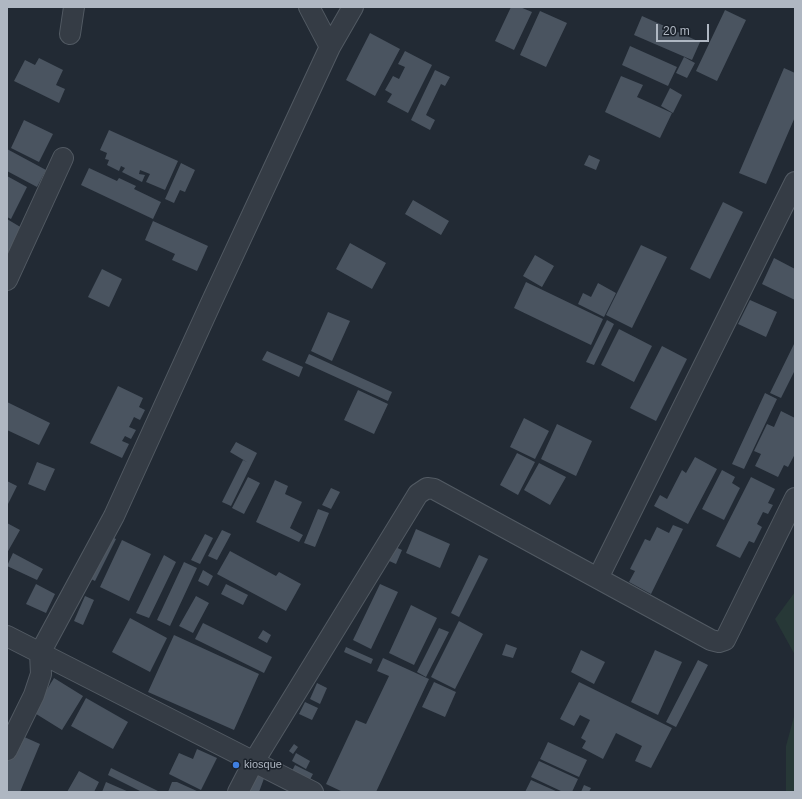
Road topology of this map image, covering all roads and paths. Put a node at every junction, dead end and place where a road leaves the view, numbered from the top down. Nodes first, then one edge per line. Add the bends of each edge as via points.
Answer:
1 (74, 7) edge
2 (309, 7) edge
3 (353, 7) edge
4 (70, 34) dead end
5 (330, 47) junction
6 (63, 158) dead end
7 (794, 188) edge
8 (7, 280) edge
9 (795, 498) edge
10 (598, 578) junction
11 (7, 636) edge
12 (40, 653) junction
13 (7, 750) edge
14 (253, 763) junction
15 (238, 792) edge
16 (312, 792) edge

1 - 4 street
2 - 5 street
3 - 5 street
5 - 12 street via 114,516
6 - 8 street
7 - 10 street
9 - 10 street via 725,640 711,640
10 - 14 street via 434,489 426,488 418,494
11 - 12 street
12 - 13 street via 41,674 34,695
12 - 14 street
14 - 15 street
14 - 16 street

